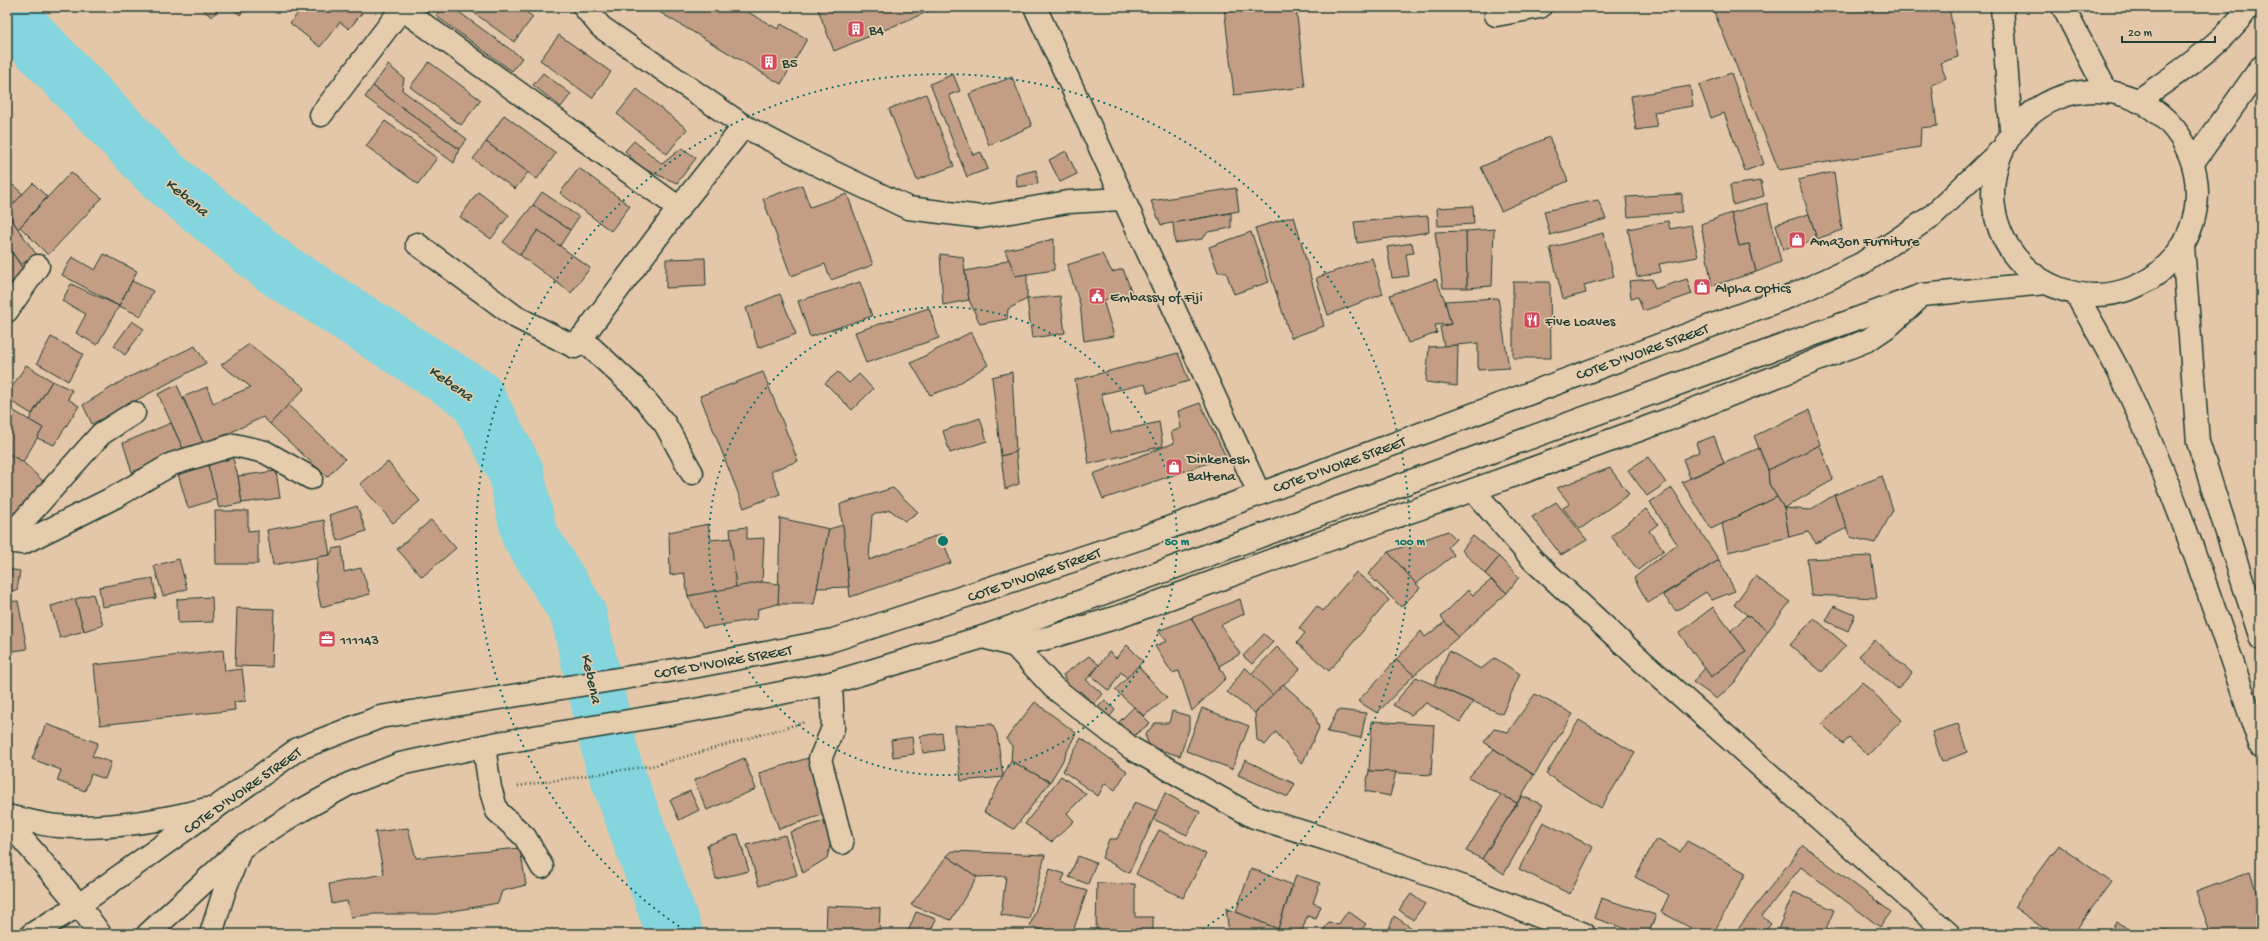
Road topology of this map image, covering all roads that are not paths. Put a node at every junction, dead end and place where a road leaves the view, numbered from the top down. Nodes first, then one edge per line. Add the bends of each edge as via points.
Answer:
1 (584, 7) edge
2 (1035, 7) edge
3 (1540, 7) edge
4 (2002, 7) edge
5 (2063, 7) edge
6 (2249, 7) edge
7 (402, 8) edge
8 (1496, 15) dead end
9 (2261, 67) edge
10 (2107, 92) junction
11 (2138, 101) junction
12 (321, 116) dead end
13 (744, 126) junction
14 (2011, 129) junction
15 (2000, 151) junction
16 (2194, 161) junction
17 (1122, 199) junction
18 (678, 208) junction
19 (417, 244) dead end
20 (2182, 246) junction
21 (38, 266) dead end
22 (2047, 283) junction
23 (2076, 294) junction
24 (1922, 295) junction
25 (7, 310) edge
26 (581, 338) junction
27 (134, 413) dead end
28 (692, 473) dead end
29 (311, 478) dead end
30 (1473, 490) junction
31 (1259, 493) junction
32 (7, 540) edge
33 (983, 637) junction
34 (2261, 639) edge
35 (1015, 646) junction
36 (831, 683) junction
37 (491, 744) junction
38 (2261, 748) edge
39 (218, 806) junction
40 (7, 816) edge
41 (7, 821) edge
42 (842, 843) dead end
43 (241, 848) junction
44 (542, 867) dead end
45 (79, 905) junction
46 (32, 934) edge
47 (100, 934) edge
48 (148, 934) edge
49 (211, 934) edge
50 (1584, 934) edge
51 (1949, 934) edge

1 - 13 main road via 601,27
2 - 17 main road
3 - 8 main road
4 - 14 main road
5 - 10 main road
6 - 11 main road via 2234,28 2206,53
7 - 12 main road
7 - 18 main road
9 - 16 main road
10 - 11 main road
10 - 14 main road via 2076,93 2046,104
11 - 16 main road via 2160,114 2178,132
13 - 17 main road via 908,208 981,217 1068,202
13 - 18 main road
14 - 15 main road
15 - 22 main road via 1995,176 1994,208 2003,238 2022,264
15 - 31 main road, COTE D'IVOIRE STREET via 1932,216 1854,268 1776,302
16 - 20 main road via 2197,200 2193,224
17 - 31 main road
18 - 26 main road
19 - 26 main road via 516,317 575,348
20 - 23 main road via 2162,269 2137,286 2107,294
20 - 34 main road via 2198,442
21 - 25 main road
22 - 23 main road
22 - 24 main road
23 - 38 main road via 2121,376 2159,463 2205,584
24 - 30 main road via 1890,325 1868,340 1667,420
24 - 33 main road
26 - 28 main road via 637,390 665,424
27 - 32 main road via 101,434
29 - 32 main road via 265,452 234,445 172,464 118,496 23,543
30 - 35 main road via 1302,549 1121,616 1051,638
30 - 51 main road via 1533,560 1643,662
31 - 39 main road, COTE D'IVOIRE STREET via 1144,537 833,640 693,667 380,717 298,749
33 - 35 main road
33 - 36 main road
35 - 50 main road via 1053,687 1131,748 1254,817 1467,888
36 - 37 main road via 706,708
36 - 42 main road via 833,728 820,759
37 - 43 main road via 400,764 349,784
37 - 44 main road via 490,788 497,811 525,837
39 - 40 main road via 152,821 117,825 58,826
39 - 45 main road, COTE D'IVOIRE STREET
41 - 45 main road
43 - 48 main road
43 - 49 main road
45 - 46 main road, COTE D'IVOIRE STREET
45 - 47 main road

